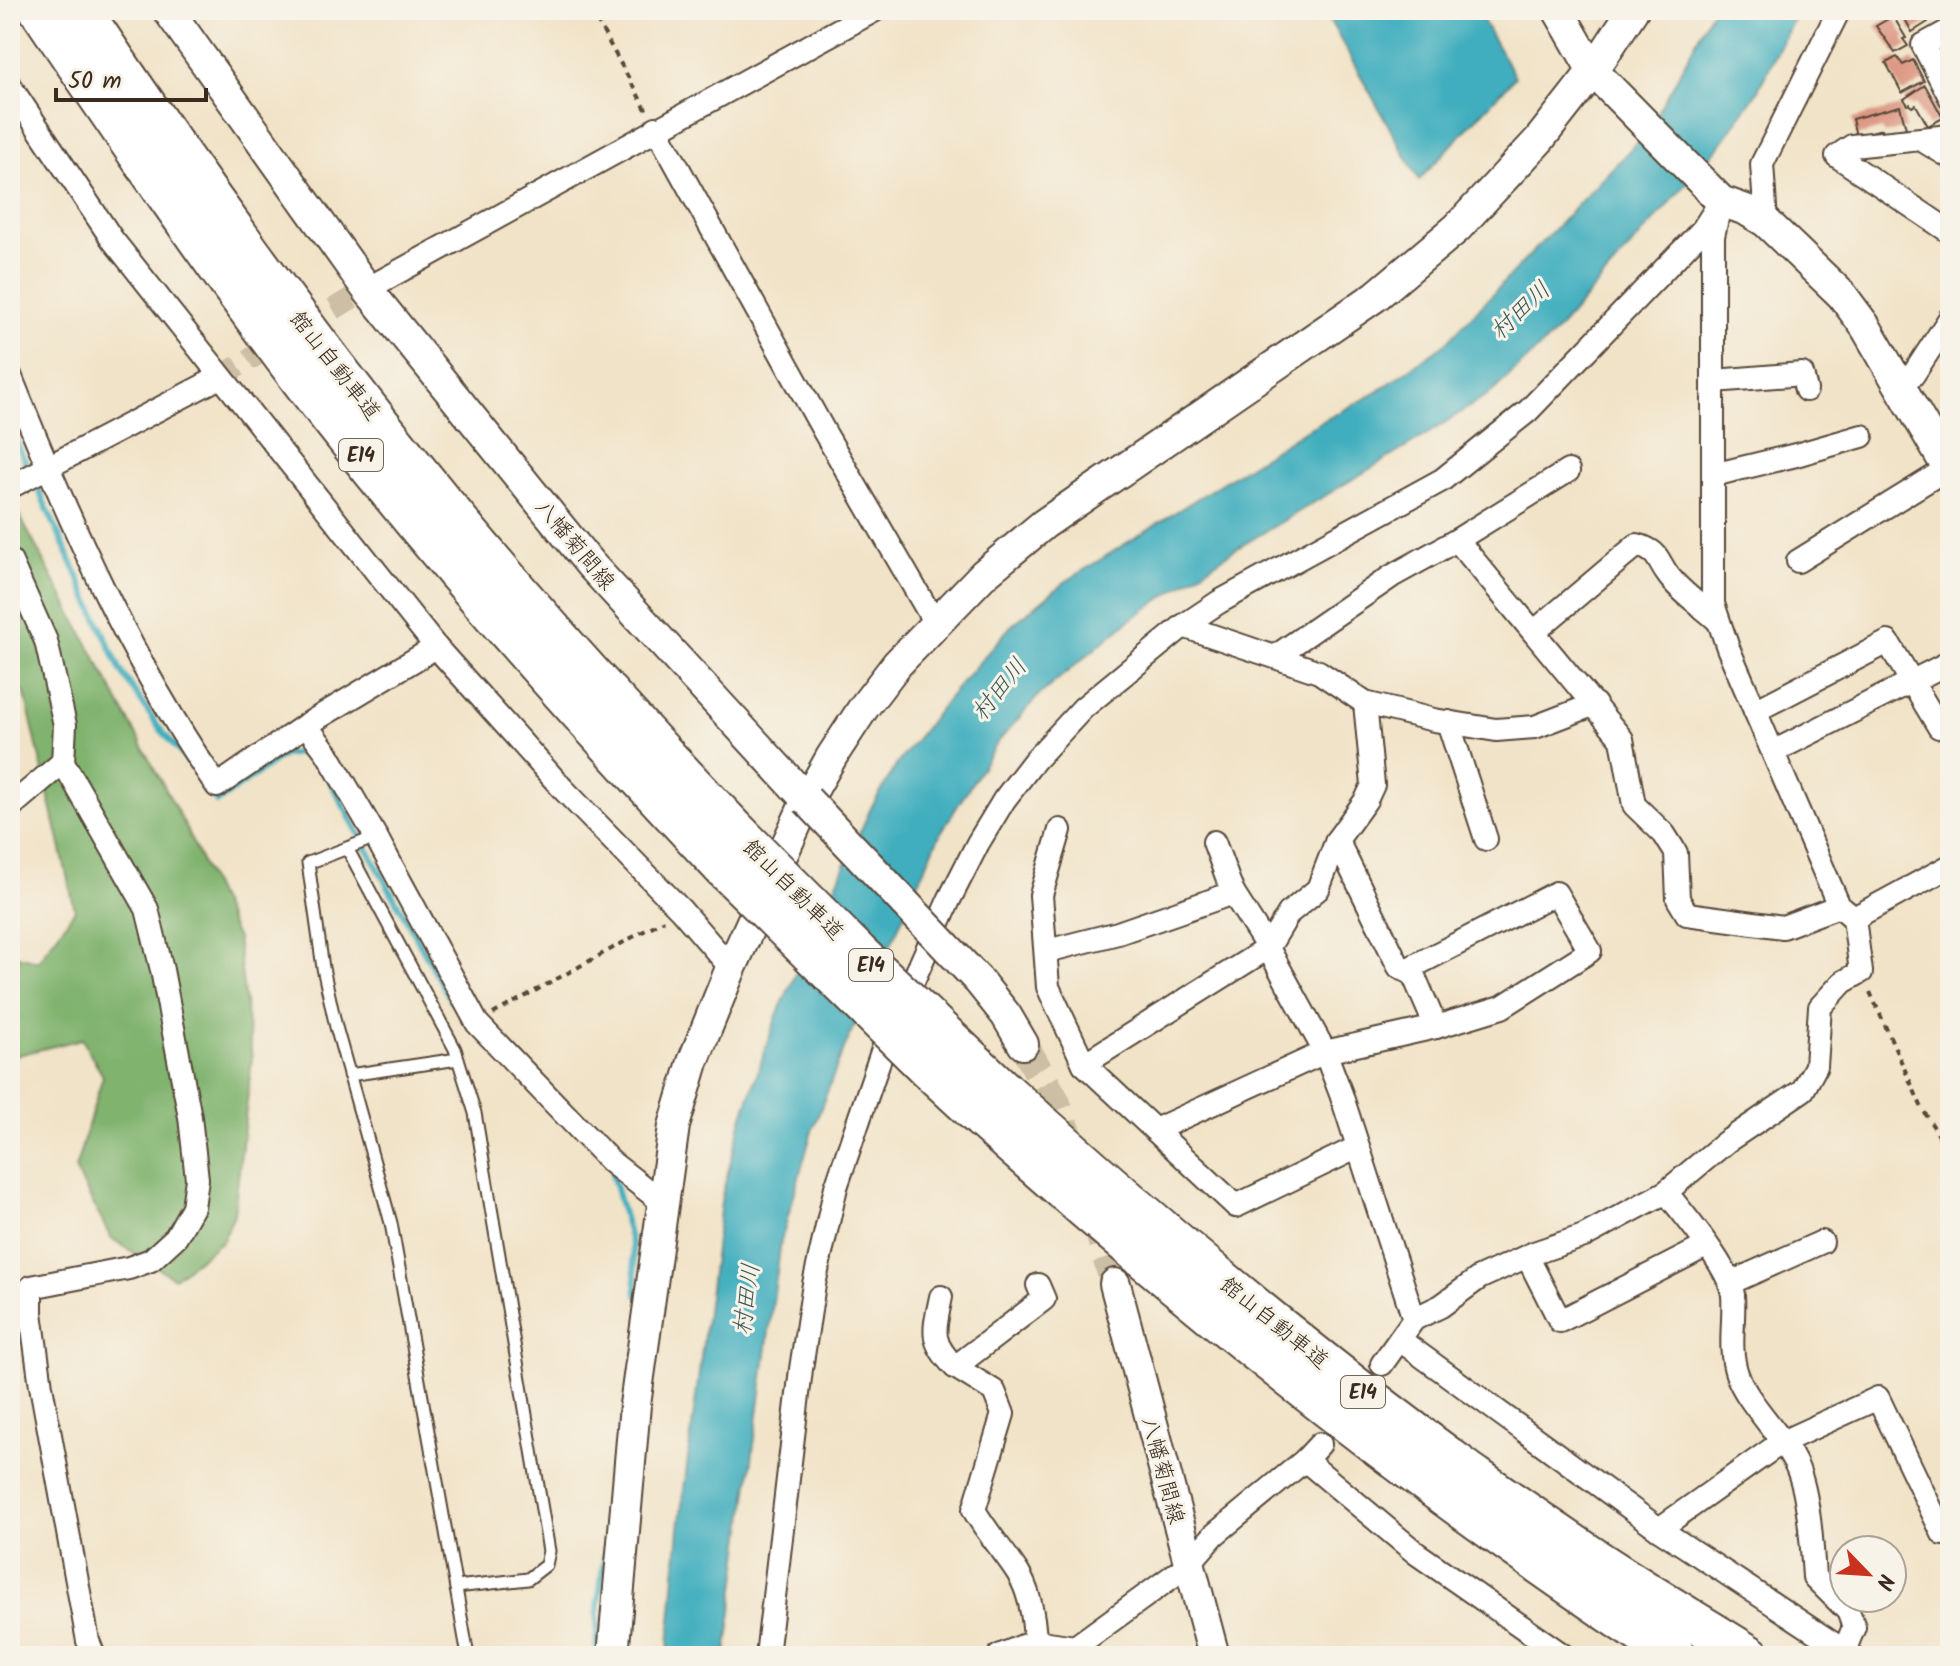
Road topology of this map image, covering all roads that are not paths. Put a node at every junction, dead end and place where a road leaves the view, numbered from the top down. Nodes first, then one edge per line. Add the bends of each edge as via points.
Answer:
1 (40, 10) edge
2 (81, 10) edge
3 (168, 10) edge
4 (875, 10) edge
5 (1558, 10) edge
6 (1633, 10) edge
7 (1839, 10) edge
8 (1950, 30) edge
9 (1593, 71) junction
10 (10, 86) edge
11 (1950, 97) edge
12 (656, 128) junction
13 (1950, 136) edge
14 (1922, 140) junction
15 (1950, 157) edge
16 (1721, 201) junction
17 (1766, 222) junction
18 (1950, 232) edge
19 (367, 289) junction
20 (1950, 318) edge
21 (10, 375) edge
22 (220, 377) junction
23 (1714, 381) junction
24 (1898, 383) junction
25 (1806, 390) dead end
26 (1862, 436) dead end
27 (46, 467) junction
28 (1949, 470) edge
29 (1568, 471) dead end
30 (1713, 475) junction
31 (10, 487) edge
32 (1457, 540) junction
33 (10, 560) edge
34 (1798, 561) dead end
35 (1717, 620) junction
36 (935, 623) junction
37 (1183, 626) junction
38 (1534, 632) junction
39 (436, 647) junction
40 (1276, 656) junction
41 (1950, 662) edge
42 (1911, 682) junction
43 (1365, 703) junction
44 (1595, 704) junction
45 (1755, 711) junction
46 (1448, 722) junction
47 (306, 725) junction
48 (1939, 727) dead end
49 (1773, 752) junction
50 (63, 762) junction
51 (807, 800) junction
52 (10, 807) edge
53 (1060, 830) dead end
54 (376, 837) junction
55 (1486, 839) dead end
56 (1337, 840) junction
57 (1214, 842) dead end
58 (347, 848) junction
59 (732, 852) junction
60 (1950, 866) edge
61 (1233, 893) junction
62 (1847, 912) junction
63 (1268, 948) junction
64 (1047, 951) junction
65 (731, 968) junction
66 (1406, 970) junction
67 (1436, 1027) junction
68 (1023, 1044) tunnel mouth
69 (1325, 1052) junction
70 (458, 1059) junction
71 (1084, 1064) junction
72 (349, 1075) junction
73 (993, 1104) junction
74 (1155, 1130) junction
75 (1358, 1147) junction
76 (1666, 1192) junction
77 (662, 1202) junction
78 (1822, 1242) dead end
79 (1706, 1246) junction
80 (1527, 1256) junction
81 (1730, 1283) junction
82 (1115, 1284) tunnel mouth
83 (1038, 1285) dead end
84 (941, 1297) dead end
85 (1414, 1319) junction
86 (1400, 1340) junction
87 (1382, 1364) dead end
88 (955, 1367) junction
89 (1782, 1442) junction
90 (1659, 1529) junction
91 (1943, 1534) dead end
92 (1188, 1565) junction
93 (456, 1587) junction
94 (1035, 1641) junction
95 (1074, 1651) edge
96 (1848, 1653) edge
97 (94, 1656) edge
98 (468, 1656) edge
99 (613, 1656) edge
100 (767, 1656) edge
101 (999, 1656) edge
102 (1214, 1656) edge
103 (1564, 1656) edge
104 (1676, 1656) edge
105 (1750, 1656) edge

1 - 59 highway, 館山自動車道 / E14 via 185,222 437,549 507,631
2 - 59 highway, 館山自動車道 / E14 via 342,376
3 - 19 street, 八幡菊間線
4 - 12 street
5 - 9 street
6 - 9 street
7 - 17 street via 1762,164
8 - 11 street via 1923,45
9 - 16 street
9 - 36 street via 1491,193 1416,264 1044,524
10 - 22 street via 112,239
12 - 19 street
12 - 36 street
13 - 14 street
14 - 15 street
14 - 18 street via 1852,146 1837,156
16 - 17 street
16 - 23 street via 1713,236
16 - 37 street via 1703,229 1528,411 1442,480
17 - 24 street via 1842,295
19 - 51 street, 八幡菊間線 via 590,564
20 - 24 street via 1913,375
21 - 27 street
22 - 27 street
22 - 39 street
23 - 25 street via 1802,374
23 - 30 street
24 - 28 street
26 - 30 street
27 - 31 street
27 - 47 street via 139,659 217,786
28 - 34 street
29 - 32 street
30 - 35 street
32 - 38 street
32 - 40 street via 1392,576
33 - 50 street via 46,641 65,725
35 - 38 street via 1668,576 1661,559 1637,545
35 - 45 street
36 - 51 street via 864,707
37 - 40 street
37 - 100 street via 1083,708 1004,800 949,900 884,1046 836,1187 814,1284
38 - 44 street
39 - 47 street
39 - 65 street
40 - 43 street via 1319,672
41 - 42 street
42 - 45 street via 1888,642
42 - 48 street
42 - 49 street
43 - 46 street
43 - 56 street via 1373,785
44 - 46 street via 1535,727 1496,730
44 - 62 street via 1622,739 1634,805 1676,853 1678,899 1687,914 1783,927
45 - 49 street
46 - 55 street
47 - 54 street
49 - 62 street
50 - 52 street
50 - 97 street via 147,909 190,1117 197,1179 193,1207 176,1237 151,1260 31,1287 41,1386
51 - 65 street
51 - 68 street, 八幡菊間線, bridge via 978,980
53 - 64 street via 1041,895
54 - 58 lane
54 - 77 street via 477,1023 611,1162
56 - 63 street via 1318,889 1289,913
56 - 66 street via 1399,967
57 - 61 street
58 - 70 lane
58 - 72 lane via 308,863 323,968
59 - 73 highway, 館山自動車道 / E14, bridge via 858,953
60 - 62 street
61 - 63 street
61 - 64 street
62 - 76 street via 1861,972 1843,982 1820,1007 1816,1066 1803,1090 1726,1142
63 - 69 street
63 - 71 street
64 - 71 street via 1048,987
65 - 77 street via 689,1075 674,1126
66 - 67 street via 1413,974
66 - 67 street via 1556,893 1590,951 1502,1007
67 - 69 street
69 - 74 street
69 - 75 street
70 - 72 lane
70 - 93 lane via 475,1113 549,1551 546,1565 528,1579
71 - 74 street
72 - 93 lane via 391,1223
73 - 104 highway, 館山自動車道 / E14 via 1146,1262 1327,1409 1524,1555
73 - 105 highway, 館山自動車道 / E14 via 1467,1471
74 - 75 street via 1236,1206
75 - 85 street
76 - 79 street
76 - 80 street via 1584,1236
77 - 99 street via 635,1405
78 - 81 street
79 - 80 street via 1560,1321
79 - 81 street
80 - 85 street via 1479,1278
81 - 89 street via 1731,1349 1738,1377
82 - 92 street, 八幡菊間線
83 - 88 street via 1044,1299
84 - 88 street via 933,1336
85 - 86 street
86 - 87 street
86 - 90 street
88 - 94 street via 994,1391 1003,1414 974,1510 1020,1576 1034,1618
89 - 90 street
89 - 91 street via 1878,1398
89 - 96 street via 1797,1468 1814,1577 1848,1611 1854,1627
90 - 96 street
92 - 95 street
92 - 102 street, 八幡菊間線
92 - 103 street via 1214,1535 1312,1452 1416,1553
93 - 98 lane
94 - 95 street
94 - 101 street

